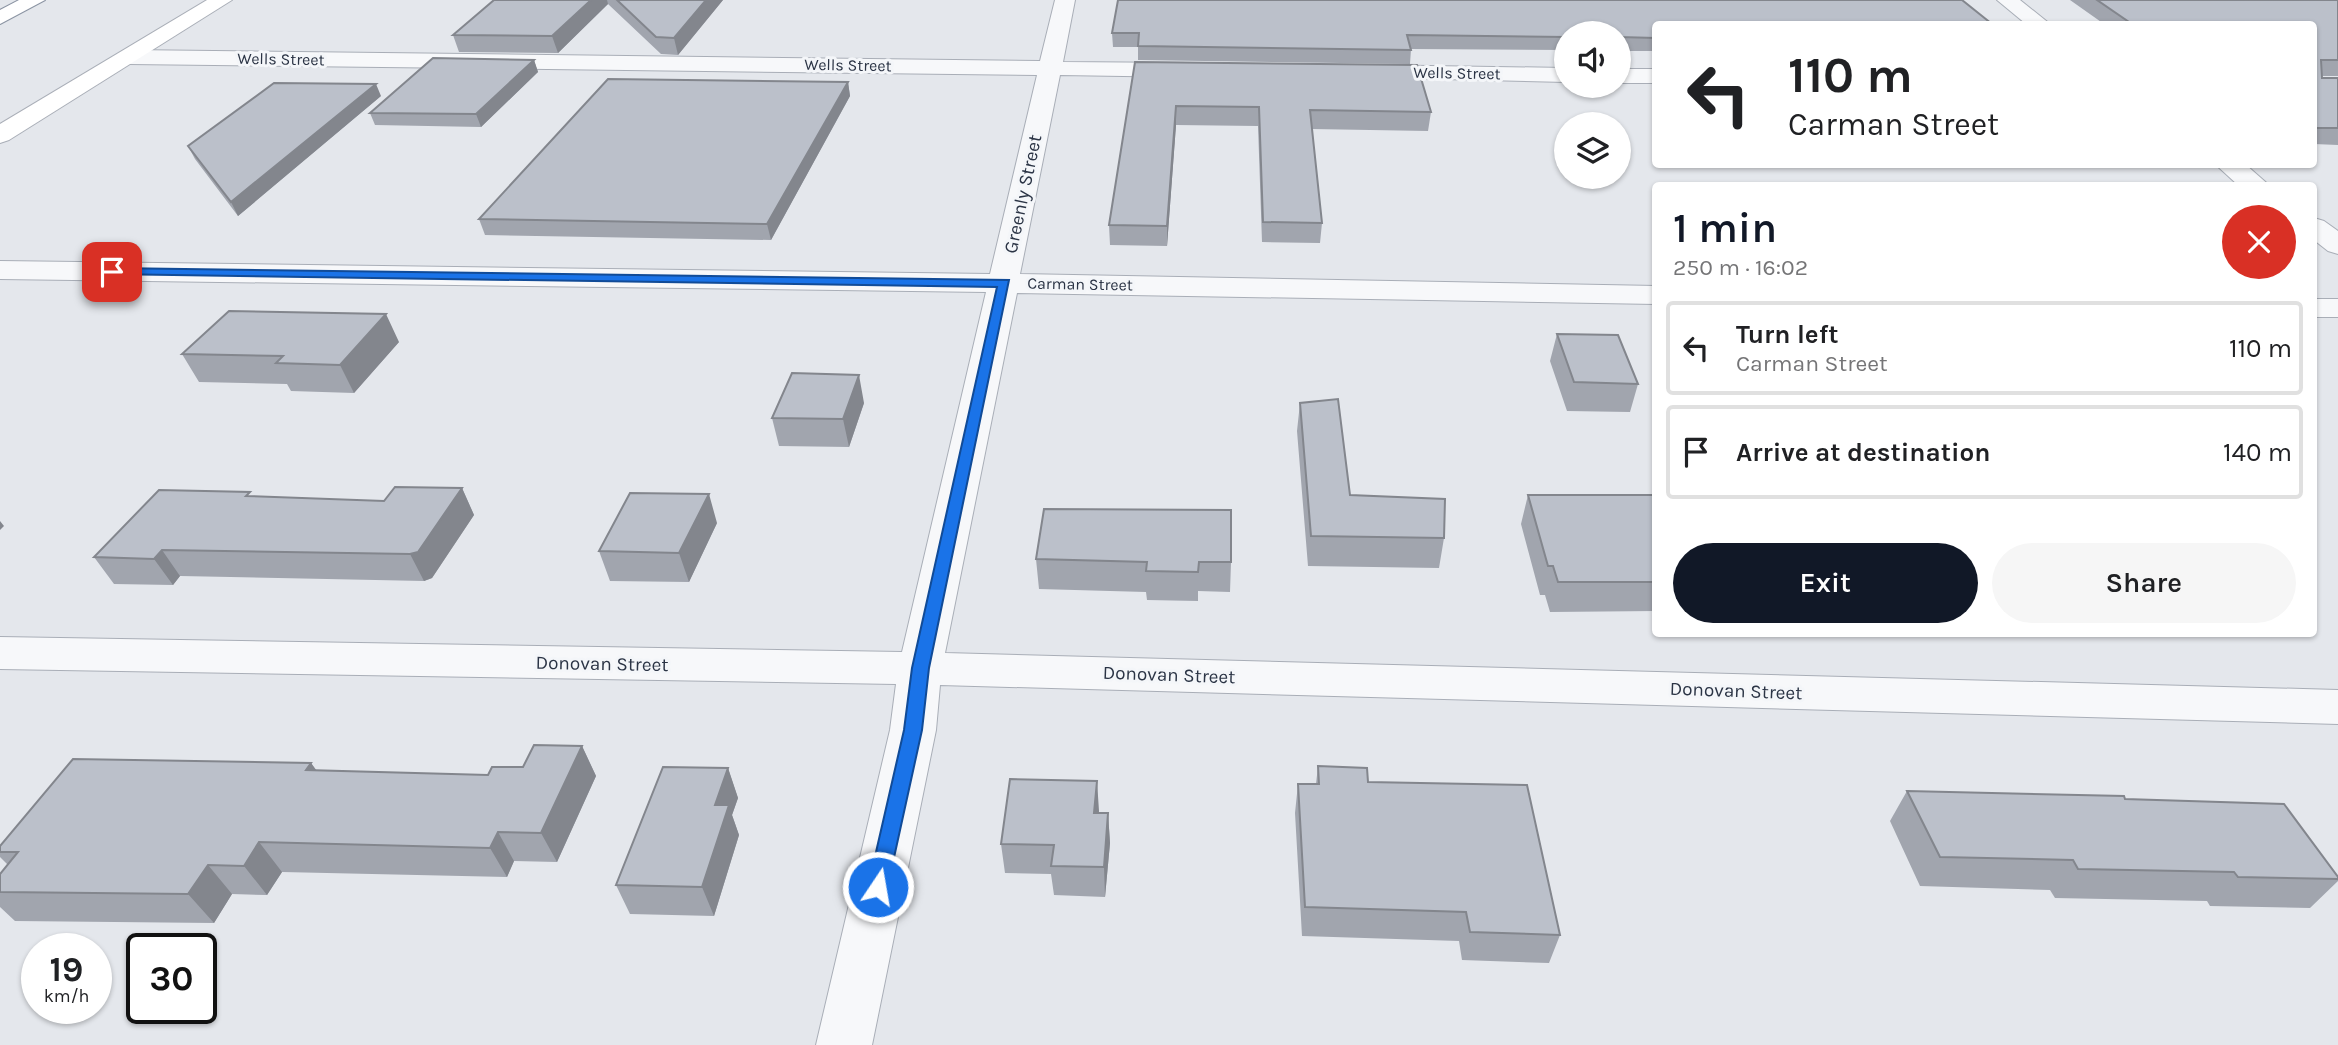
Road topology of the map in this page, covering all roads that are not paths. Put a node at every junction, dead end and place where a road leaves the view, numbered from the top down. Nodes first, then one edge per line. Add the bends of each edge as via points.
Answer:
1 (35, 0) edge
2 (222, 0) edge
3 (1065, 0) edge
4 (2007, 0) edge
5 (0, 18) edge
6 (2035, 21) edge
7 (129, 57) junction
8 (1051, 68) junction
9 (1203, 70) edge
10 (1343, 72) edge
11 (1554, 75) edge
12 (1631, 76) edge
13 (1652, 76) edge
14 (0, 135) edge
15 (2233, 168) edge
16 (2252, 182) edge
17 (2317, 229) edge
18 (2338, 245) edge
19 (0, 270) edge
20 (1004, 283) junction
21 (1652, 295) edge
22 (2317, 308) edge
23 (2338, 308) edge
24 (0, 653) edge
25 (920, 668) junction
26 (2338, 707) edge
27 (844, 1045) edge

1 - 5 main road
2 - 7 main road
3 - 8 street, Greenly Street
4 - 6 street
7 - 8 street, Wells Street
7 - 14 main road
8 - 9 street, Wells Street
8 - 20 street, Greenly Street
10 - 11 street, Wells Street
12 - 13 street
15 - 16 street
17 - 18 street
19 - 20 street, Carman Street
20 - 21 street, Carman Street
20 - 25 street, Greenly Street
22 - 23 street
24 - 25 street, Donovan Street
25 - 26 street, Donovan Street
25 - 27 street, Greenly Street via 913,730

